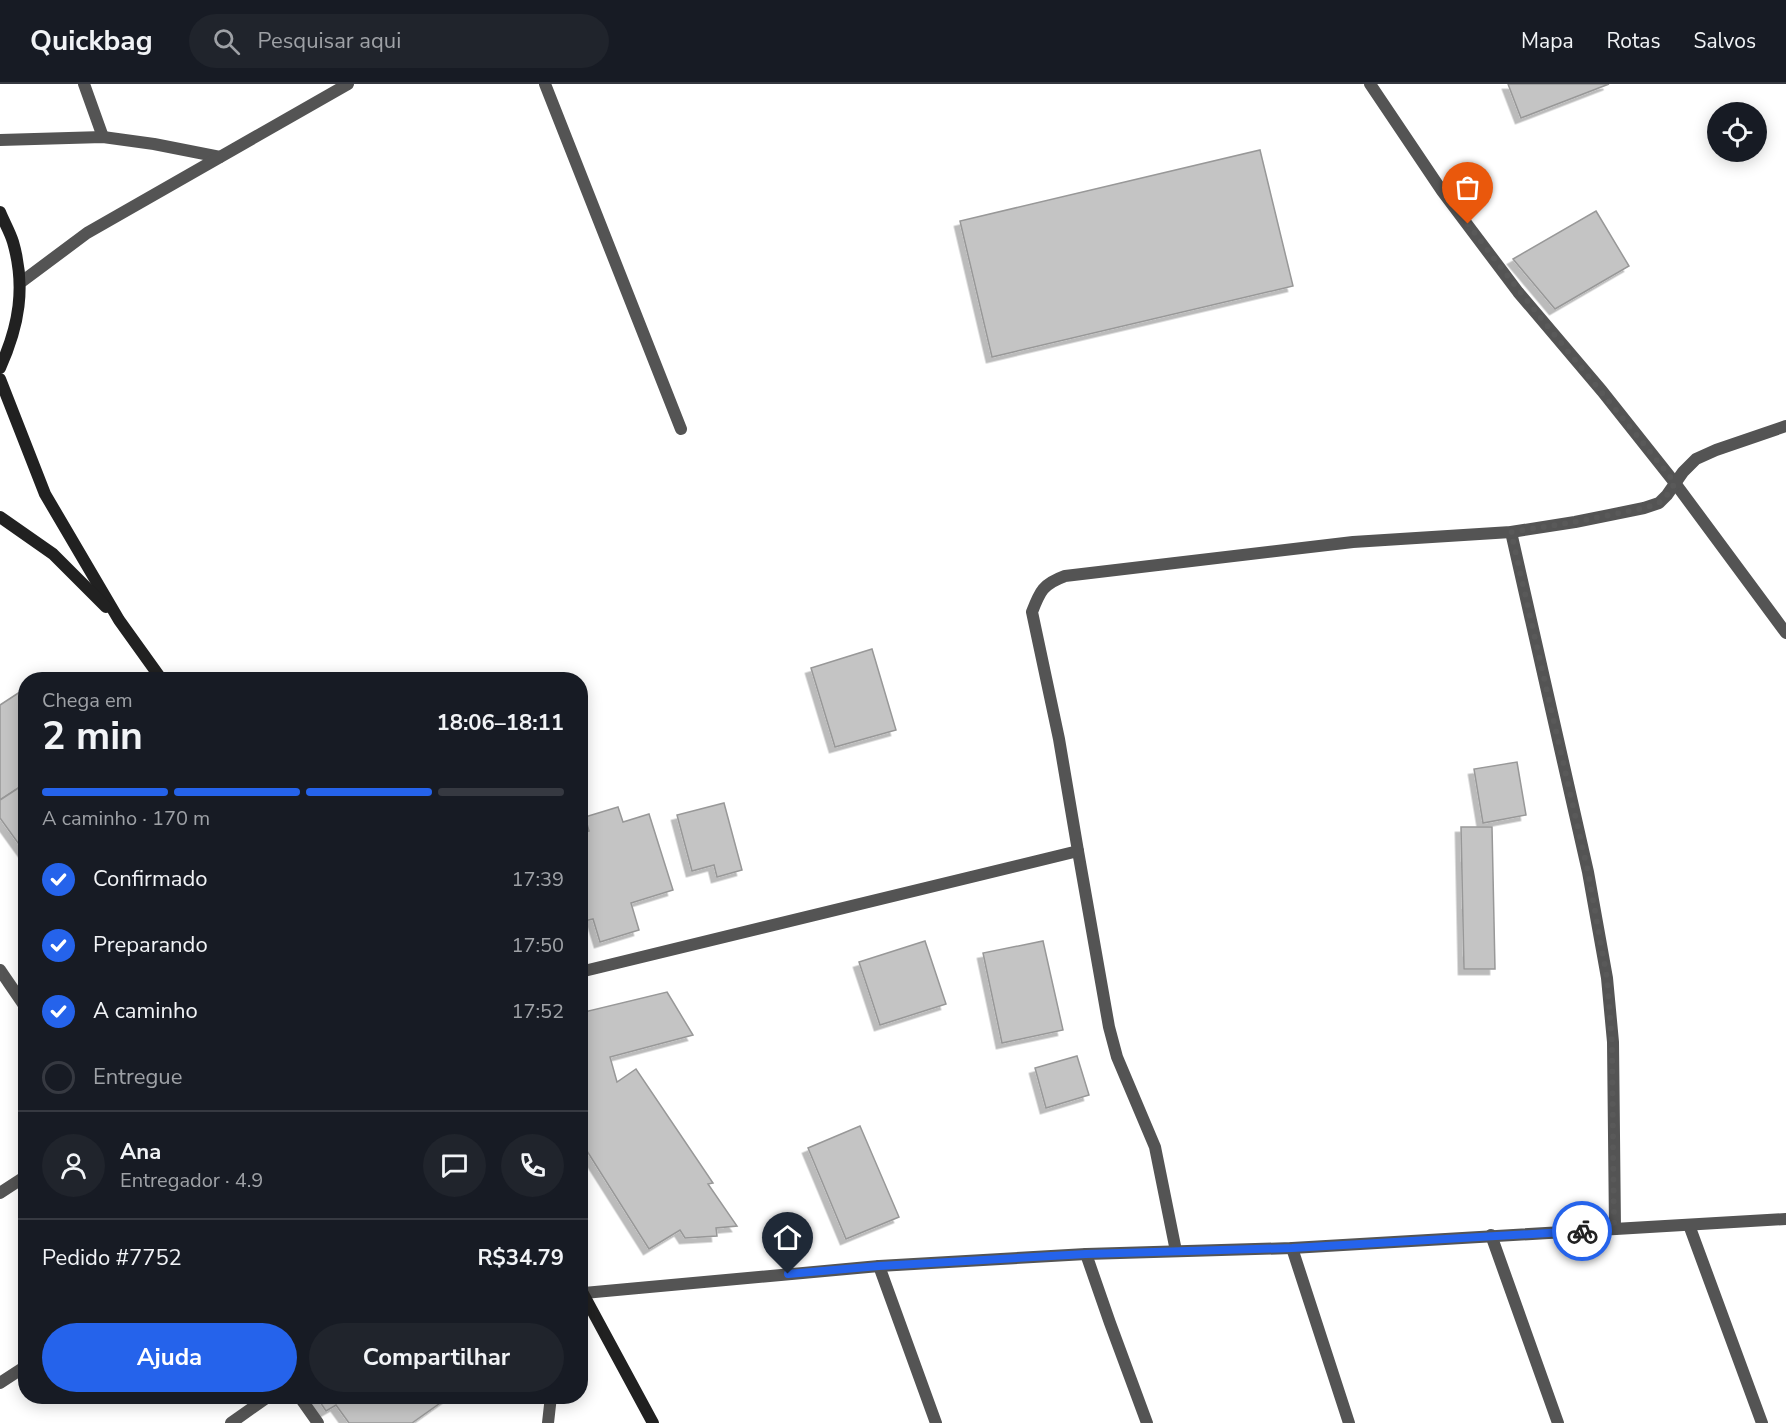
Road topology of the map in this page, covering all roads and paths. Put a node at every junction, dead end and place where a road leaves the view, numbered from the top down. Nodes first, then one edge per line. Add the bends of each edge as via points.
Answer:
1 (84, 84) edge
2 (348, 84) edge
3 (545, 84) edge
4 (1370, 84) edge
5 (102, 137) junction
6 (0, 140) edge
7 (220, 157) junction
8 (0, 212) edge
9 (20, 283) junction
10 (0, 368) edge
11 (0, 379) edge
12 (1786, 426) edge
13 (681, 429) dead end
14 (1675, 483) junction
15 (0, 517) edge
16 (1511, 532) junction
17 (119, 620) junction
18 (1786, 633) edge
19 (156, 672) edge
20 (1078, 850) junction
21 (0, 970) edge
22 (588, 970) edge
23 (12, 987) junction
24 (0, 995) edge
25 (18, 996) edge
26 (18, 1181) edge
27 (0, 1193) edge
28 (1786, 1219) edge
29 (1689, 1225) junction
30 (1614, 1229) junction
31 (1491, 1235) junction
32 (1292, 1248) junction
33 (1176, 1251) junction
34 (1086, 1254) junction
35 (879, 1266) junction
36 (588, 1292) edge
37 (588, 1304) edge
38 (18, 1371) edge
39 (0, 1383) edge
40 (257, 1404) edge
41 (305, 1404) edge
42 (550, 1404) edge
43 (231, 1423) edge
44 (318, 1423) edge
45 (548, 1423) edge
46 (653, 1423) edge
47 (936, 1423) edge
48 (1147, 1423) edge
49 (1349, 1423) edge
50 (1558, 1423) edge
51 (1762, 1423) edge

1 - 5 street
2 - 7 street
3 - 13 street
4 - 14 street via 1442,191 1518,292
5 - 6 street
5 - 7 street
7 - 9 street via 87,233
8 - 9 main road via 13,241
9 - 10 main road via 18,314
11 - 17 main road via 45,494
12 - 14 street via 1696,459
14 - 16 street via 1659,503 1644,508
14 - 18 street
15 - 17 main road via 53,554
16 - 20 street via 1353,542 1065,576 1048,582 1032,612
16 - 30 street via 1588,872 1607,978 1612,1042
17 - 19 main road
20 - 22 street
20 - 33 street via 1109,1027 1117,1057 1155,1147
21 - 23 street
23 - 24 street
23 - 25 street
26 - 27 street
28 - 29 street
29 - 30 street
29 - 51 street
30 - 31 street
31 - 32 street
31 - 50 street
32 - 33 street
32 - 49 street
33 - 34 street
34 - 35 street
34 - 48 street
35 - 36 street
35 - 47 street
37 - 46 main road
38 - 39 street
40 - 43 street
41 - 44 street
42 - 45 street

